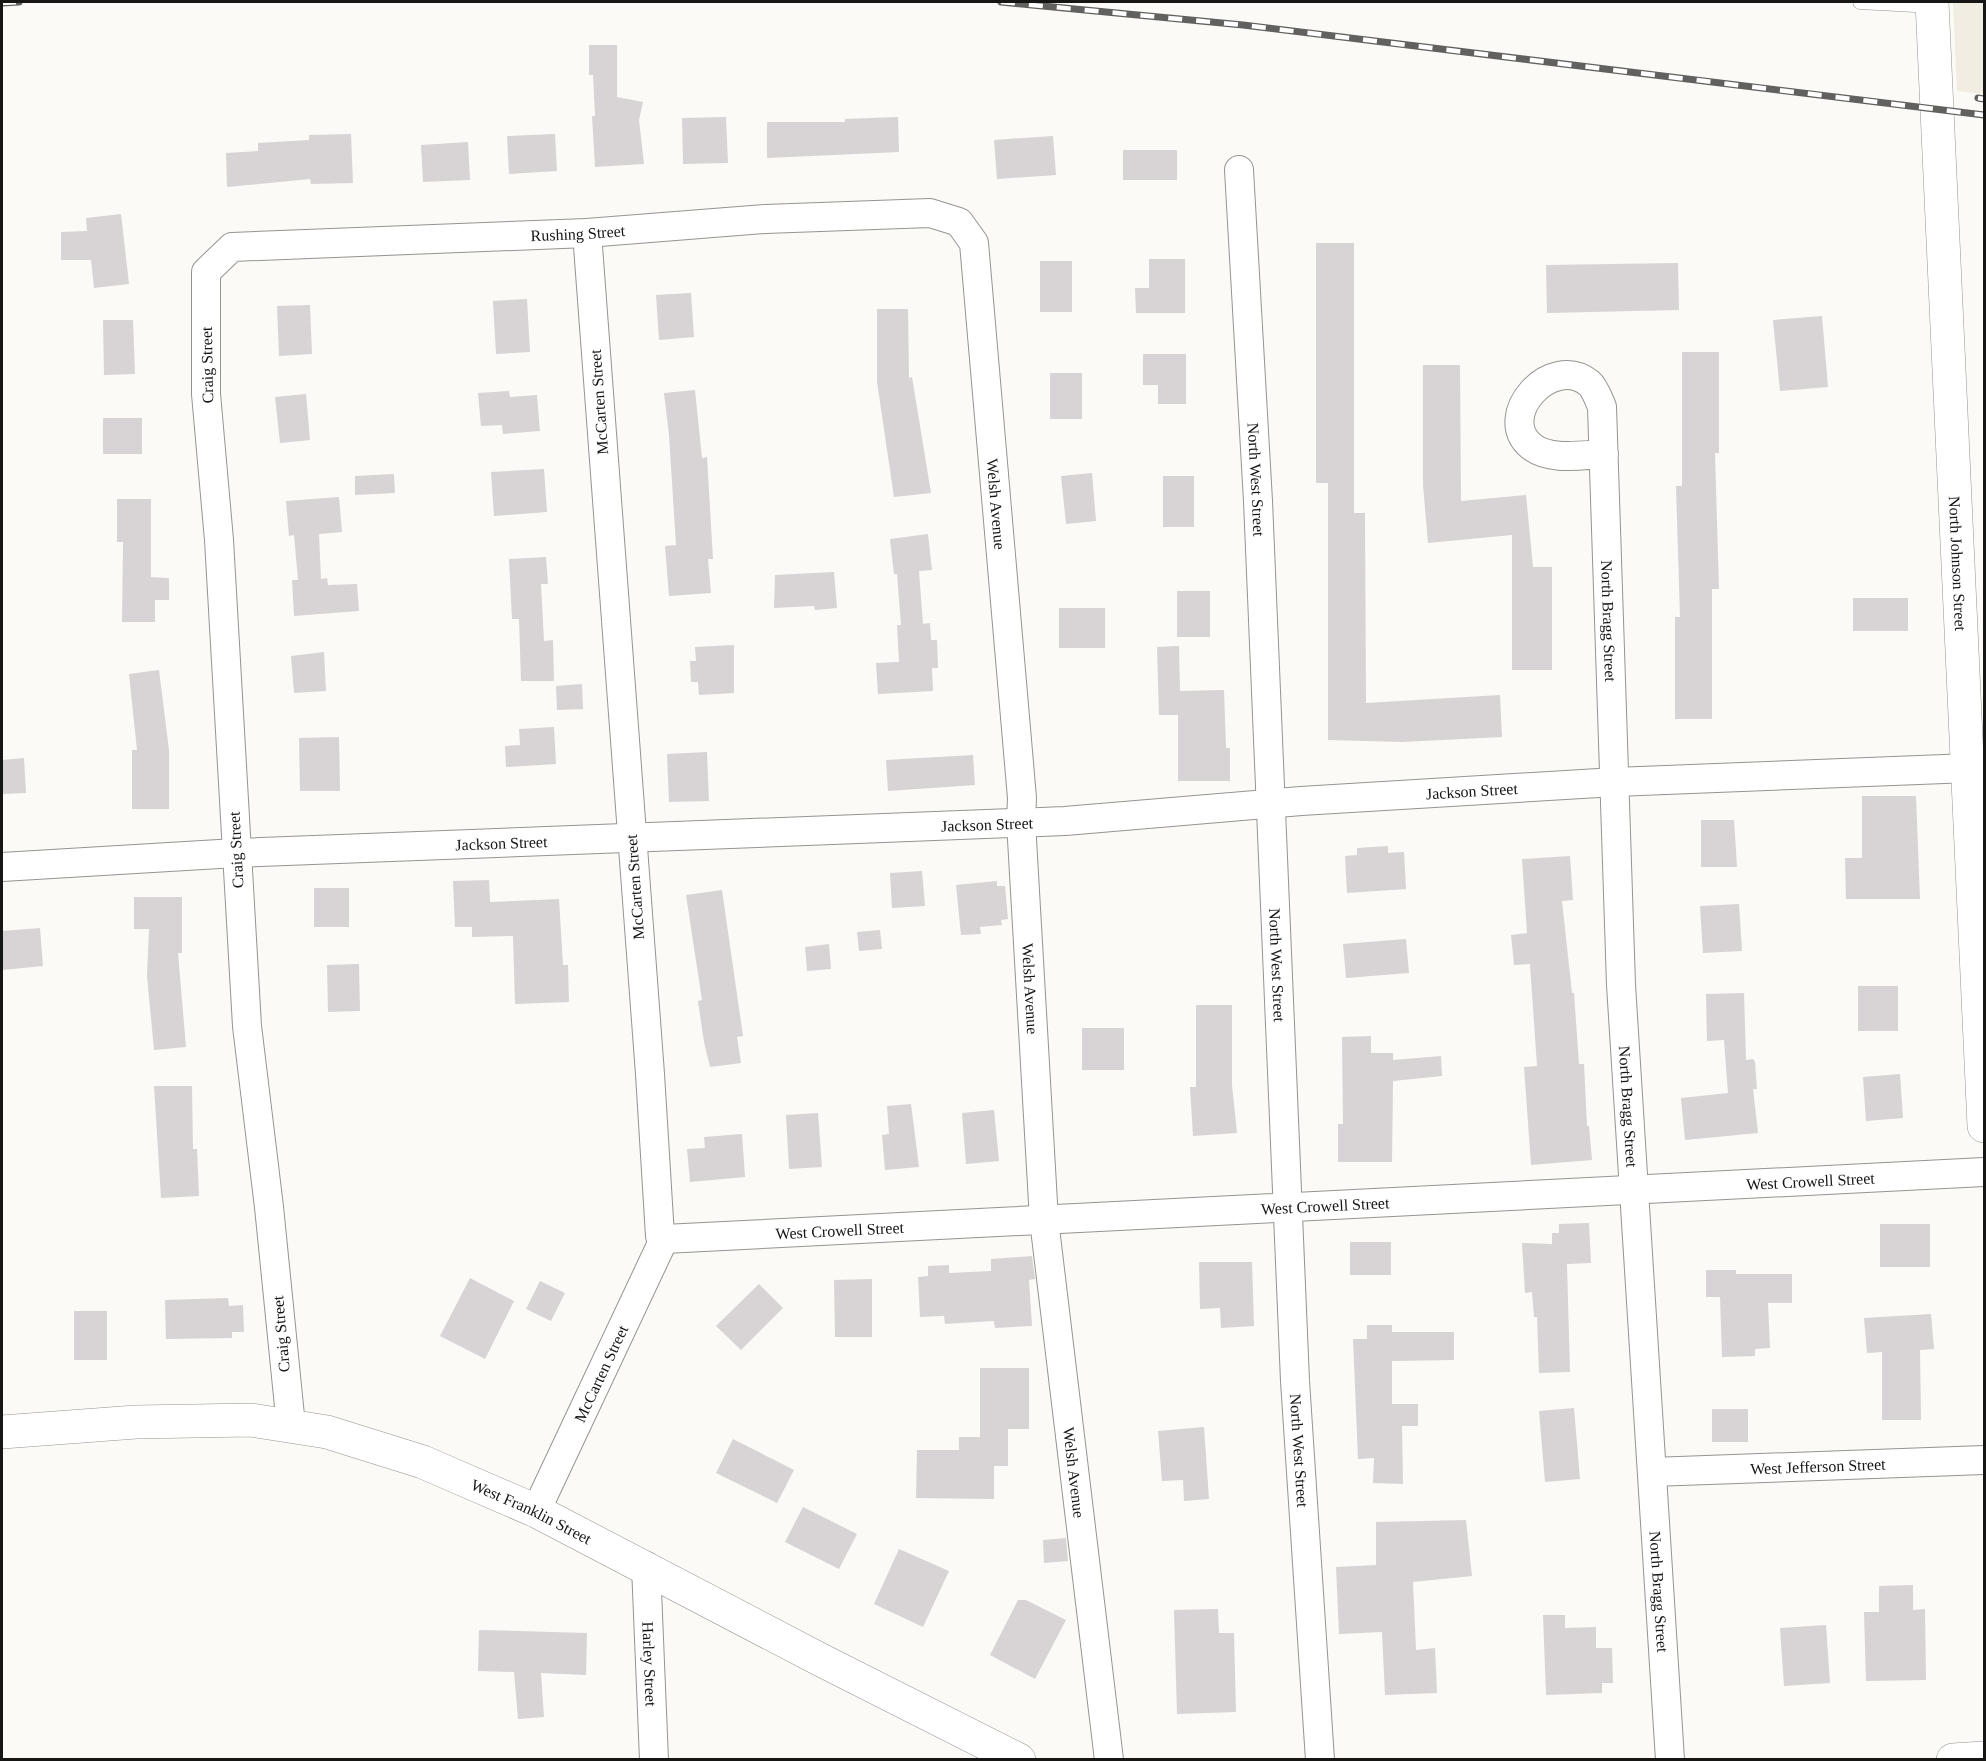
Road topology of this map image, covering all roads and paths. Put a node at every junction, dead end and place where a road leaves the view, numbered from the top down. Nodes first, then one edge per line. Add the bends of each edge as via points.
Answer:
1 (1860, 2) edge
2 (1872, 2) edge
3 (1932, 4) edge
4 (1239, 170) dead end
5 (959, 222) joint
6 (586, 233) junction
7 (206, 272) joint
8 (1604, 454) dead end
9 (1970, 768) junction
10 (1615, 782) junction
11 (1270, 804) junction
12 (1021, 822) junction
13 (632, 838) junction
14 (236, 854) junction
15 (2, 867) edge
16 (1984, 1126) edge
17 (1984, 1172) edge
18 (1634, 1190) junction
19 (1288, 1207) junction
20 (1044, 1220) junction
21 (664, 1239) junction
22 (291, 1426) junction
23 (2, 1432) edge
24 (1984, 1460) edge
25 (1652, 1472) junction
26 (536, 1511) junction
27 (646, 1566) junction
28 (1984, 1758) edge
29 (654, 1760) edge
30 (1019, 1760) edge
31 (1109, 1760) edge
32 (1320, 1760) edge
33 (1670, 1760) edge
34 (1953, 1760) edge

1 - 2 lane
2 - 3 lane
3 - 9 main road, North Johnson Street
4 - 11 street, North West Street
5 - 6 street, Rushing Street via 930,213 765,219
5 - 12 street, Welsh Avenue via 975,243
6 - 7 street, Rushing Street via 232,247
6 - 13 street, McCarten Street
7 - 14 street, Craig Street via 206,394 219,540
8 - 10 street, North Bragg Street
9 - 10 street, Jackson Street
9 - 16 main road, North Johnson Street
10 - 11 street, Jackson Street
10 - 18 street, North Bragg Street via 1621,985
11 - 12 street, Jackson Street
11 - 19 street, North West Street
12 - 13 street, Jackson Street
12 - 20 street, Welsh Avenue
13 - 14 street, Jackson Street
13 - 21 street, McCarten Street via 660,1236
14 - 15 street, Jackson Street
14 - 22 street, Craig Street via 247,1026
17 - 18 street, West Crowell Street
18 - 19 street, West Crowell Street
18 - 25 street, North Bragg Street
19 - 20 street, West Crowell Street
19 - 32 street, North West Street via 1295,1381
20 - 21 street, West Crowell Street
20 - 31 street, Welsh Avenue
21 - 26 street, McCarten Street
22 - 23 main road, West Franklin Street via 251,1420 136,1422
22 - 26 main road, West Franklin Street via 327,1432 423,1462
24 - 25 street, West Jefferson Street
25 - 33 street, North Bragg Street
26 - 27 main road, West Franklin Street
27 - 29 street, Harley Street
27 - 30 main road, West Franklin Street
28 - 34 main road

